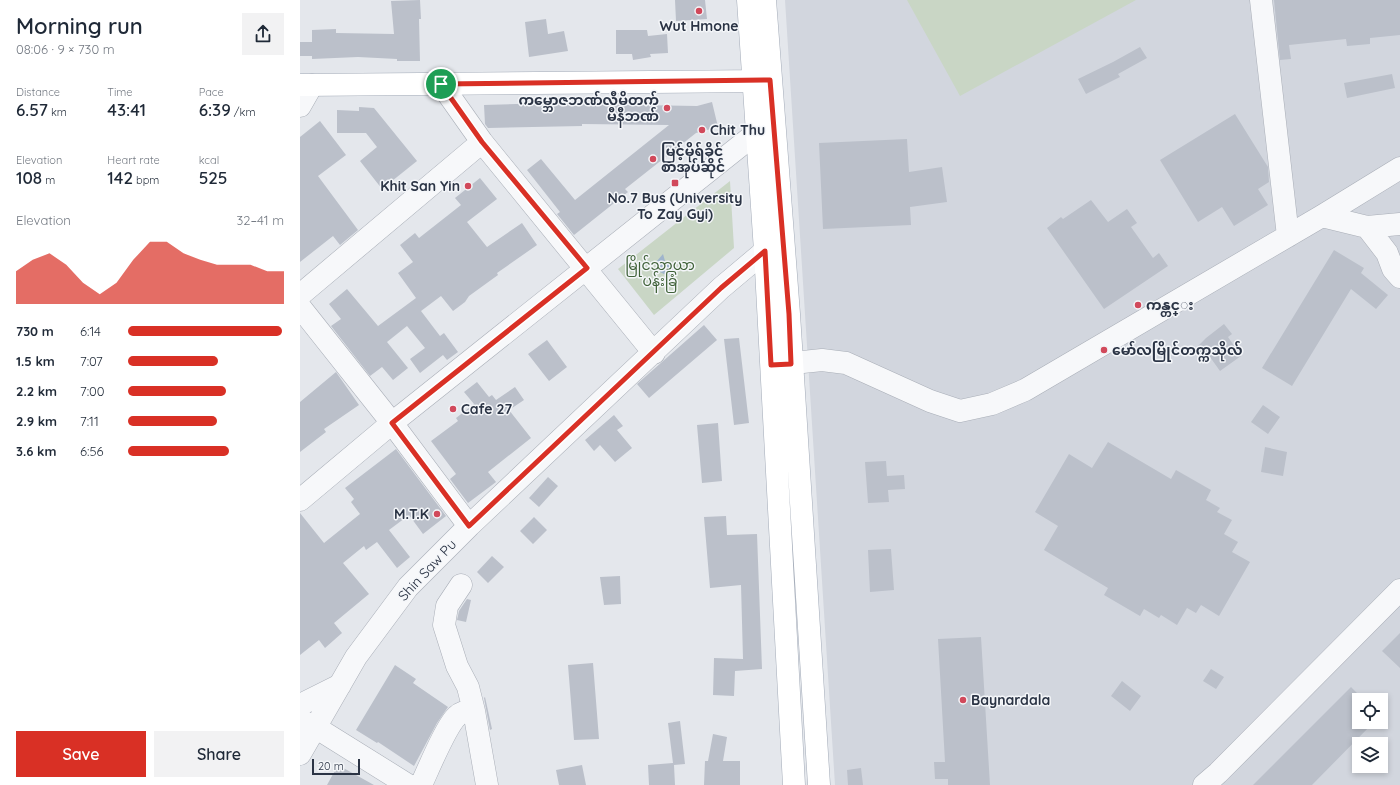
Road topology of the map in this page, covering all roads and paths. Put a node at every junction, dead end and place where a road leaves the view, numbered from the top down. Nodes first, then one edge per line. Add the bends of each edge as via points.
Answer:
1 (748, 0) edge
2 (765, 0) edge
3 (1261, 0) edge
4 (762, 81) junction
5 (441, 84) junction
6 (306, 85) edge
7 (300, 106) edge
8 (764, 132) junction
9 (482, 142) junction
10 (1400, 168) edge
11 (1322, 216) junction
12 (1400, 224) edge
13 (1367, 227) junction
14 (1288, 236) junction
15 (765, 251) junction
16 (587, 268) junction
17 (1400, 277) edge
18 (300, 295) edge
19 (300, 307) edge
20 (654, 353) junction
21 (781, 364) junction
22 (392, 423) junction
23 (300, 500) edge
24 (469, 526) junction
25 (460, 585) dead end
26 (1400, 590) edge
27 (340, 685) junction
28 (300, 705) edge
29 (474, 711) junction
30 (308, 724) edge
31 (300, 754) edge
32 (408, 785) edge
33 (421, 785) edge
34 (487, 785) edge
35 (794, 785) edge
36 (819, 785) edge
37 (1204, 785) edge

1 - 4 main road
2 - 4 main road
3 - 14 street
4 - 5 main road
4 - 8 main road
5 - 6 main road
5 - 9 street
6 - 7 street
8 - 15 main road
8 - 16 street
8 - 21 main road via 789,314
9 - 16 street
9 - 18 street
10 - 11 street
11 - 13 street
11 - 14 street
12 - 13 street
13 - 17 street via 1387,253 1393,269
14 - 21 street via 1025,390 992,404 960,411 930,401 846,363 822,360
15 - 20 street, Shin Saw Pu via 721,288
15 - 21 main road
16 - 20 street
16 - 22 street
19 - 22 street
20 - 24 street, Shin Saw Pu
21 - 35 main road
21 - 36 main road
22 - 23 street
22 - 24 street
24 - 27 street, Shin Saw Pu via 408,587 356,657
25 - 29 street via 447,606 444,625 457,666 468,687
26 - 37 street
27 - 28 street
27 - 30 street, Shin Saw Pu
29 - 33 street via 456,716
29 - 34 street
30 - 31 street, Shin Saw Pu
30 - 32 street

